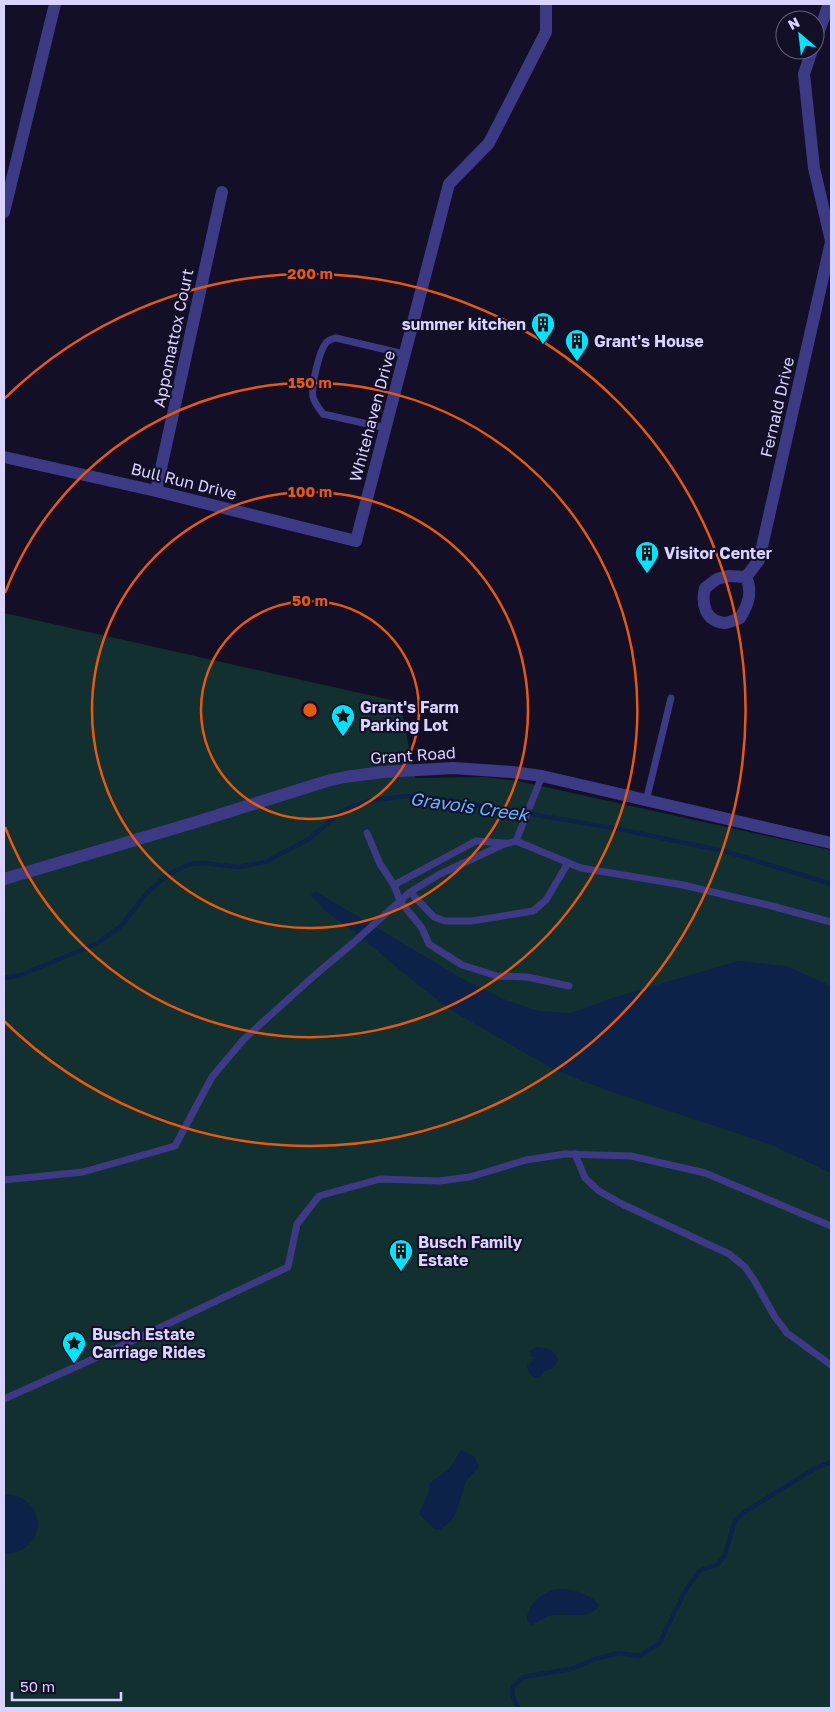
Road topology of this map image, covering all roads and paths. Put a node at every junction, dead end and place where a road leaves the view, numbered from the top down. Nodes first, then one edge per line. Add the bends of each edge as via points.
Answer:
1 (55, 4) edge
2 (546, 4) edge
3 (809, 60) edge
4 (222, 192) dead end
5 (4, 212) edge
6 (831, 241) edge
7 (404, 354) junction
8 (386, 428) junction
9 (4, 457) edge
10 (156, 491) junction
11 (356, 541) joint
12 (746, 577) dead end
13 (671, 698) dead end
14 (542, 776) junction
15 (646, 801) junction
16 (367, 833) dead end
17 (516, 841) junction
18 (831, 843) edge
19 (508, 844) junction
20 (568, 863) junction
21 (4, 879) edge
22 (394, 885) junction
23 (410, 892) junction
24 (400, 901) junction
25 (831, 922) edge
26 (569, 986) dead end
27 (576, 1154) junction
28 (4, 1180) edge
29 (831, 1226) edge
30 (831, 1365) edge
31 (4, 1399) edge

1 - 5 street
2 - 7 street, Whitehaven Drive via 546,32 489,143 449,184
3 - 6 street, Fernald Drive via 804,74 814,168
4 - 10 street, Appomattox Court
6 - 12 street, Fernald Drive via 759,560
7 - 8 street, Whitehaven Drive
7 - 8 lane via 336,338 323,346 316,370 313,395 323,414
8 - 11 street, Whitehaven Drive
9 - 10 street, Bull Run Drive
10 - 11 street, Bull Run Drive
13 - 15 lane
14 - 15 street, Grant Road
14 - 17 lane
14 - 21 street, Grant Road via 453,768 383,772 336,779
15 - 18 street, Grant Road
16 - 22 lane via 380,864
17 - 19 lane
17 - 20 lane
19 - 22 lane via 476,841
19 - 23 lane via 467,861
20 - 23 lane via 546,900 533,911 472,921 445,921 434,917
20 - 25 lane via 683,885
22 - 24 lane
23 - 24 lane
24 - 26 lane via 422,928 429,944 462,965 497,976 527,977
24 - 28 lane via 244,1039 212,1077 174,1146 83,1172
27 - 29 lane via 631,1156 705,1173
27 - 30 lane via 585,1178 599,1191 728,1254 745,1267 774,1317 788,1333
27 - 31 lane via 526,1160 439,1181 380,1179 319,1196 297,1224 288,1267

